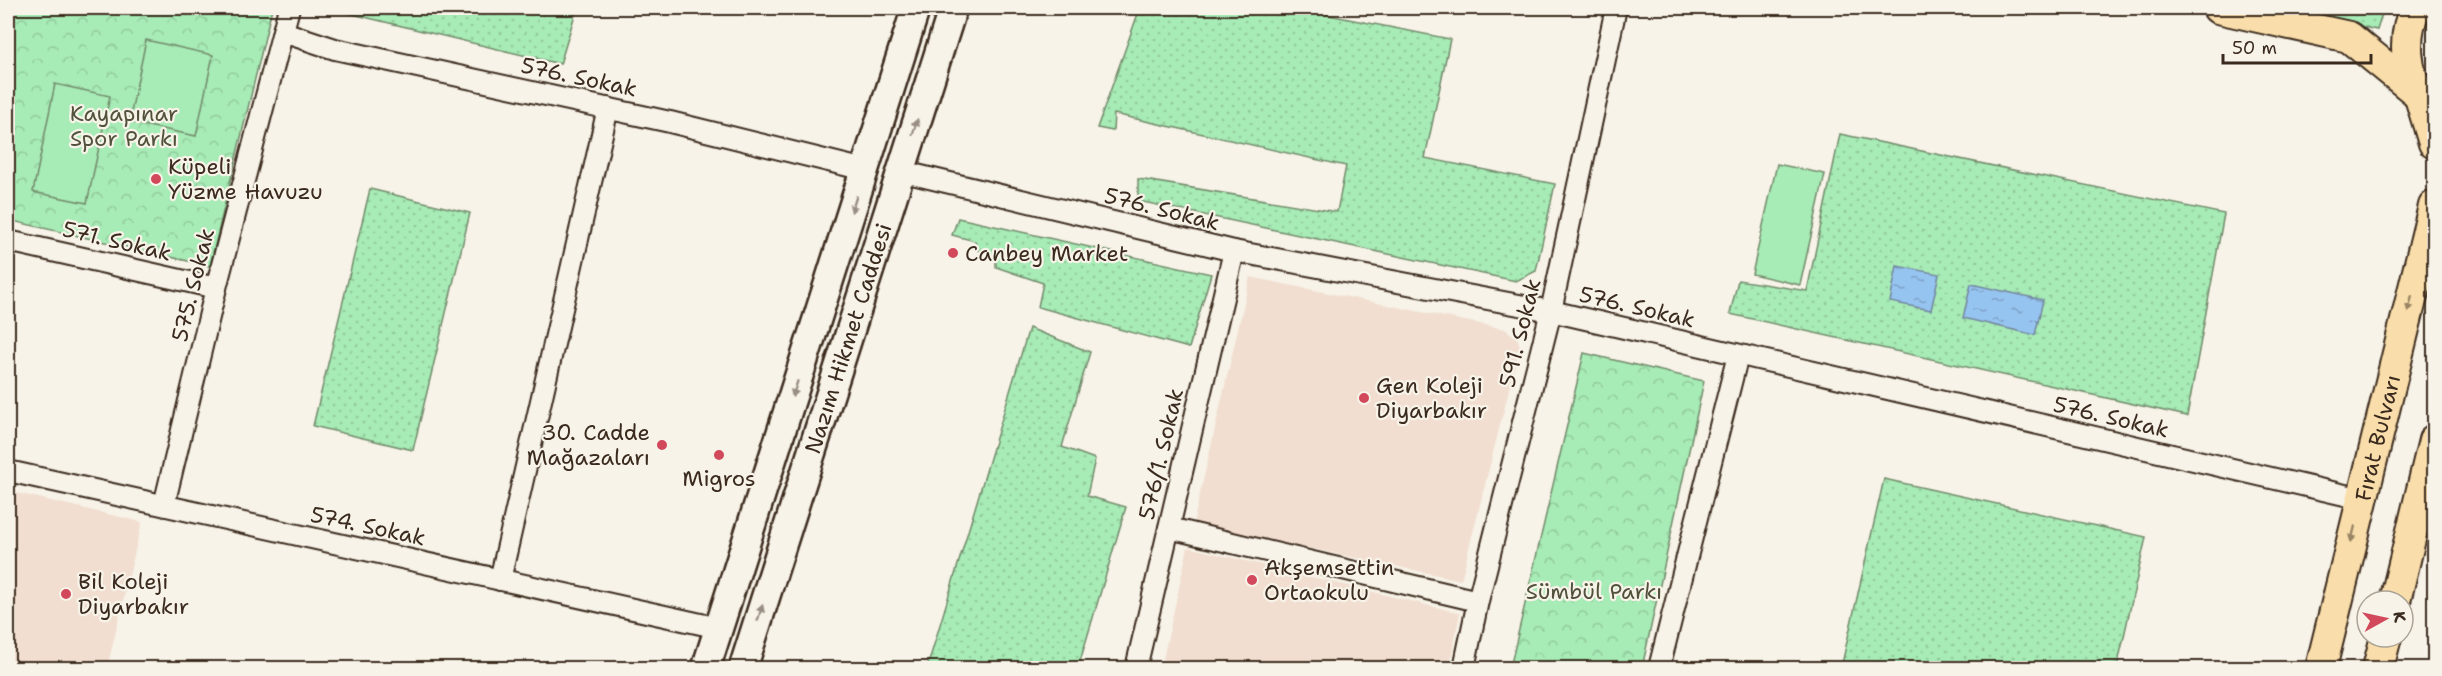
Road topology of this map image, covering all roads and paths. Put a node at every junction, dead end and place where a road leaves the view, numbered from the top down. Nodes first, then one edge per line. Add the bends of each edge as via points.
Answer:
1 (289, 8) edge
2 (916, 8) edge
3 (953, 8) edge
4 (1617, 8) edge
5 (2218, 8) edge
6 (2416, 8) edge
7 (283, 32) junction
8 (2427, 103) edge
9 (608, 108) junction
10 (2434, 144) edge
11 (865, 170) junction
12 (900, 171) junction
13 (2434, 206) edge
14 (8, 241) edge
15 (1234, 251) junction
16 (216, 288) junction
17 (1551, 311) junction
18 (1738, 355) junction
19 (2433, 456) edge
20 (8, 471) edge
21 (2361, 499) junction
22 (164, 506) junction
23 (1169, 528) junction
24 (500, 580) junction
25 (2398, 589) edge
26 (1478, 601) junction
27 (719, 628) junction
28 (2383, 649) edge
29 (706, 669) edge
30 (742, 669) edge
31 (1136, 669) edge
32 (1464, 669) edge
33 (1659, 669) edge
34 (2321, 669) edge
35 (2378, 669) edge

1 - 7 street, 575. Sokak
2 - 11 main road, Nazım Hikmet Caddesi
12 -> 3 main road, Nazım Hikmet Caddesi
4 - 17 street, 591. Sokak
5 - 8 main road via 2349,37
6 - 8 main road via 2406,42 2409,70
7 - 9 street, 576. Sokak via 335,49
7 - 16 street, 575. Sokak
8 - 10 main road
9 - 11 street, 576. Sokak
9 - 24 street
11 -> 27 main road, Nazım Hikmet Caddesi
12 - 15 street, 576. Sokak
30 -> 12 main road, Nazım Hikmet Caddesi
13 -> 21 main road, Fırat Bulvarı
14 - 16 street, 571. Sokak
15 - 17 street, 576. Sokak
15 - 23 street, 576/1. Sokak
16 - 22 street, 575. Sokak
17 - 18 street, 576. Sokak
17 - 26 street, 591. Sokak
18 - 21 street, 576. Sokak
18 - 33 street
19 - 25 main road
20 - 22 street, 574. Sokak
21 -> 34 main road, Fırat Bulvarı
22 - 24 street, 574. Sokak
23 - 26 street
23 - 31 street, 576/1. Sokak
24 - 27 street, 574. Sokak
26 - 32 street, 591. Sokak
27 - 29 main road, Nazım Hikmet Caddesi
28 - 35 main road

